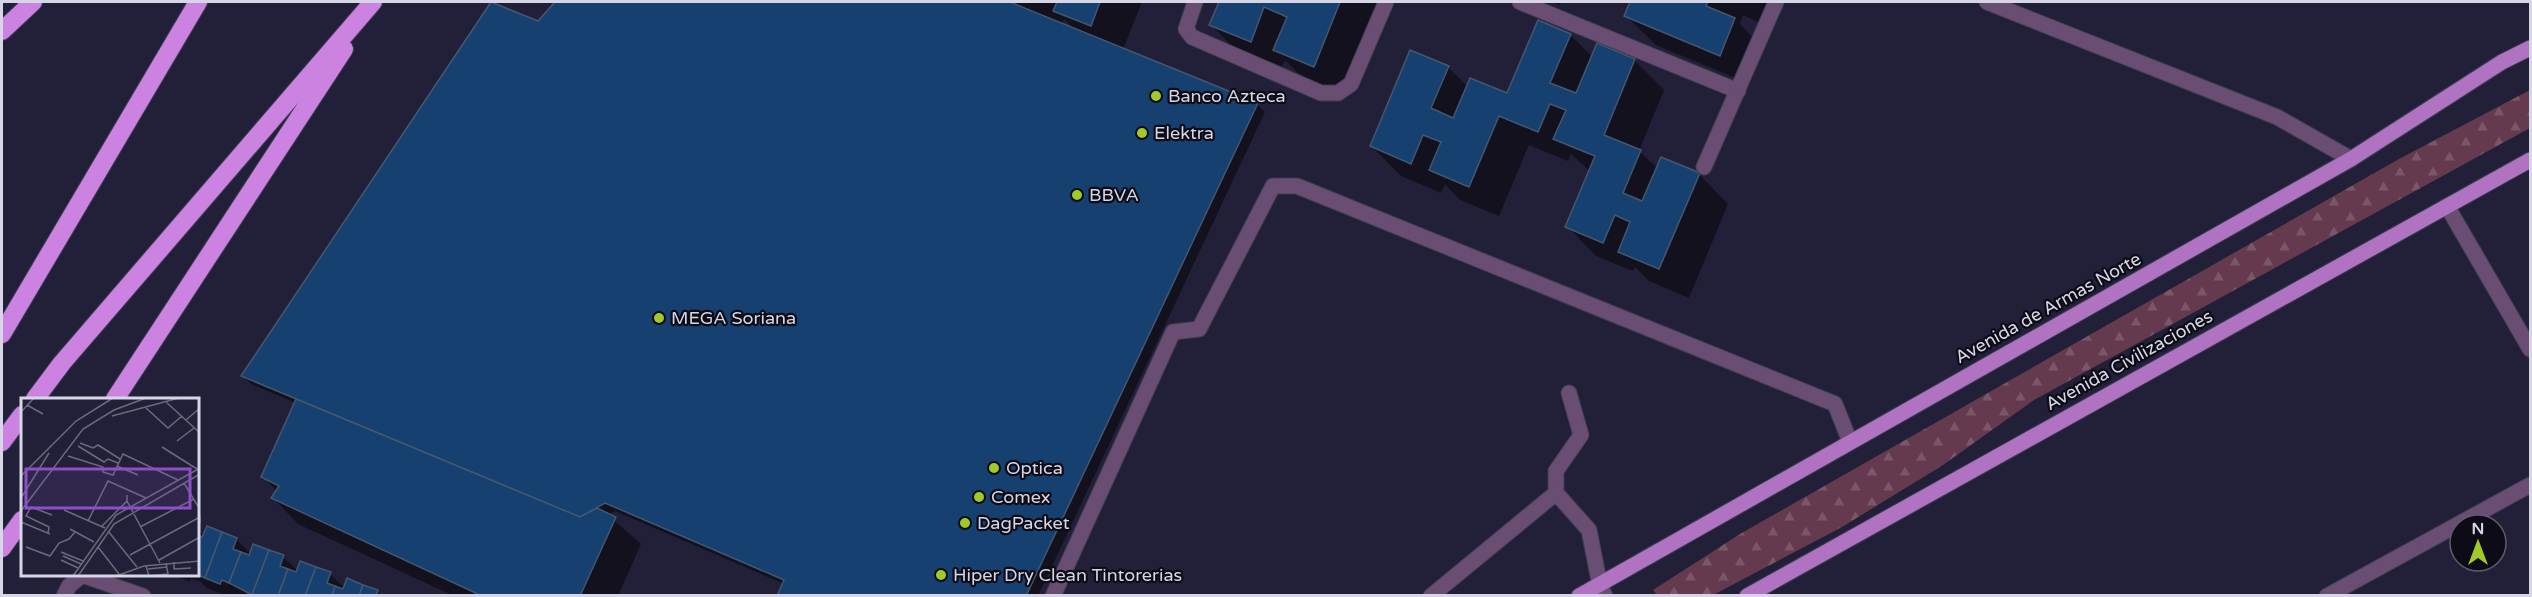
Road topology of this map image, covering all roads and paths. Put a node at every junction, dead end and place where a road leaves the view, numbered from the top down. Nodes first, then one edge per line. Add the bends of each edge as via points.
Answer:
1 (33, 2) edge
2 (198, 2) edge
3 (374, 2) edge
4 (1195, 2) edge
5 (1386, 2) edge
6 (1520, 2) edge
7 (1776, 2) edge
8 (1987, 2) edge
9 (2, 31) edge
10 (2530, 48) edge
11 (1738, 91) junction
12 (2351, 159) junction
13 (2530, 160) edge
14 (1704, 167) dead end
15 (2447, 206) junction
16 (2, 334) edge
17 (2530, 349) edge
18 (1569, 393) dead end
19 (35, 398) edge
20 (116, 398) edge
21 (21, 416) edge
22 (2, 442) edge
23 (1850, 442) junction
24 (2530, 485) edge
25 (1556, 492) junction
26 (21, 521) edge
27 (2, 548) edge
28 (81, 576) edge
29 (85, 576) edge
30 (1602, 591) edge
31 (64, 596) edge
32 (142, 596) edge
33 (1053, 596) edge
34 (1431, 596) edge
35 (1579, 596) edge
36 (1747, 596) edge
37 (2327, 596) edge

1 - 9 highway
2 - 16 highway
3 - 19 highway
3 - 20 highway
4 - 5 street via 1186,29 1192,37 1321,93 1338,93 1351,84
6 - 11 street
7 - 11 street
8 - 12 street via 2277,117
10 - 12 main road, Avenida de Armas Norte
11 - 14 street
12 - 23 main road, Avenida de Armas Norte
13 - 15 main road, Avenida Civilizaciones
15 - 17 street
15 - 36 main road, Avenida Civilizaciones
18 - 25 street via 1581,435 1556,471
21 - 22 highway
23 - 30 main road, Avenida de Armas Norte
23 - 33 street via 1835,404 1298,186 1273,186 1199,329 1173,332
24 - 37 street
25 - 30 street via 1589,530
25 - 34 street
26 - 27 highway
28 - 31 street
29 - 32 street
30 - 35 main road, Avenida de Armas Norte

